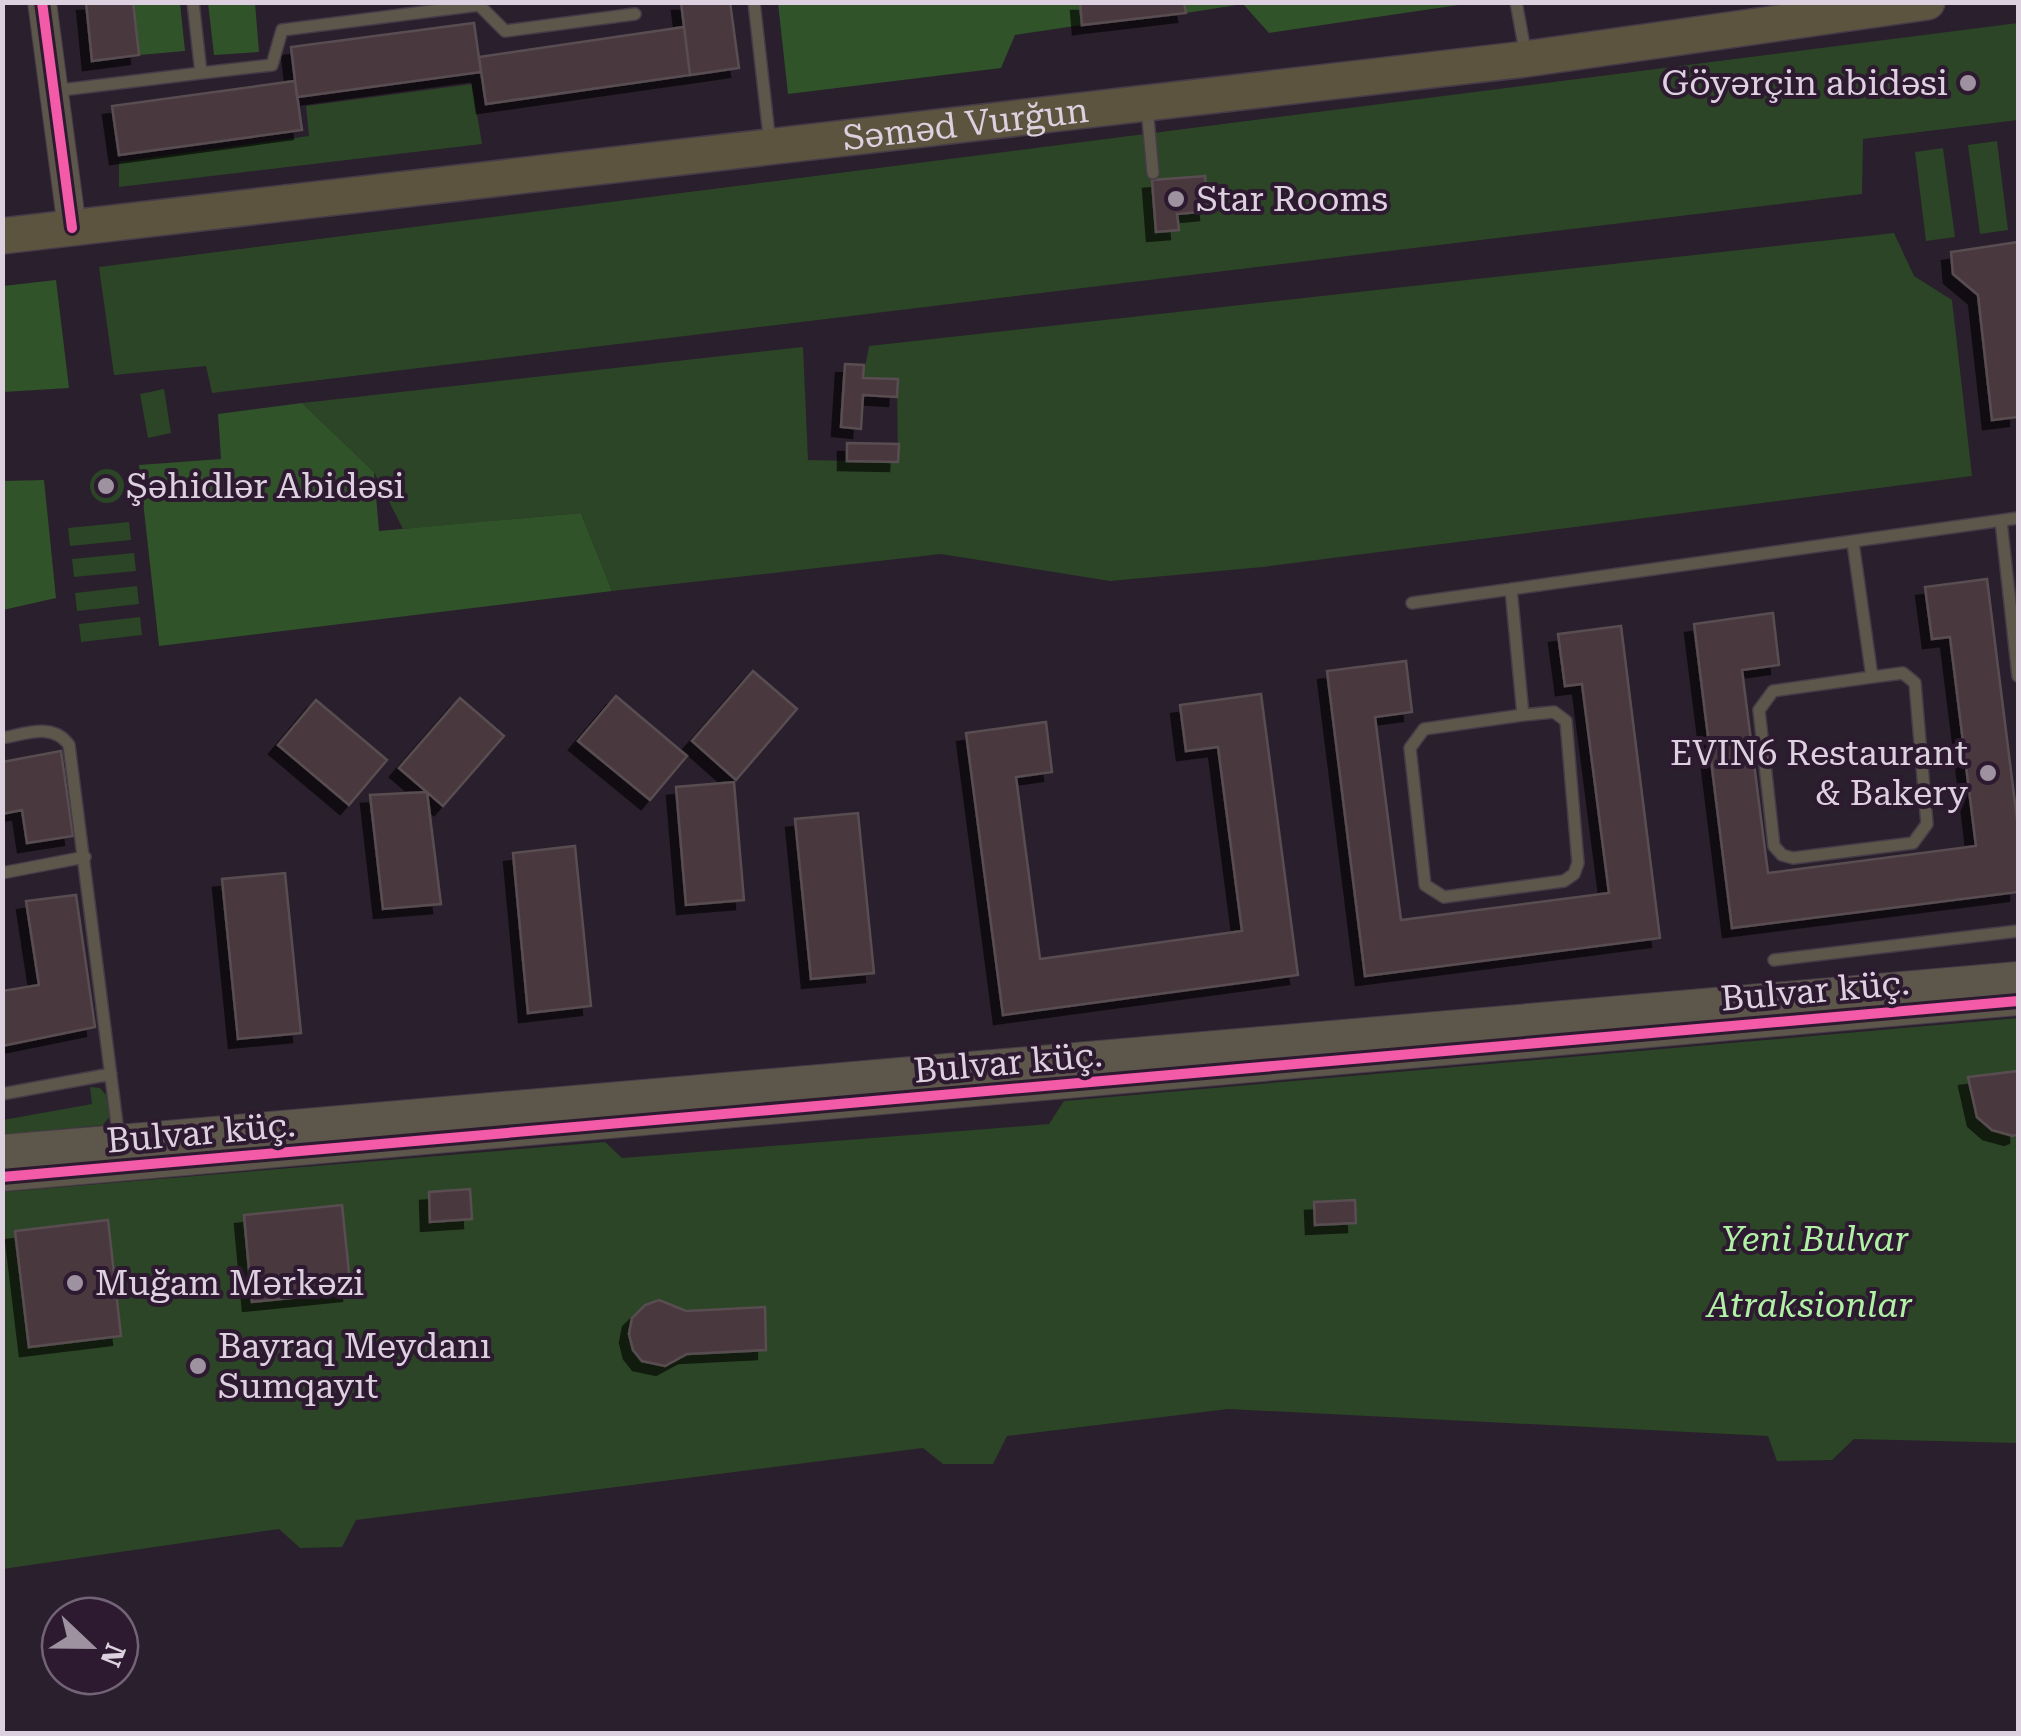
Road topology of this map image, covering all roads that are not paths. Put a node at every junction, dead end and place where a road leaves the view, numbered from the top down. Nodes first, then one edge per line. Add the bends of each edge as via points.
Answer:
1 (42, 2) edge
2 (192, 2) edge
3 (754, 2) edge
4 (1926, 2) edge
5 (1519, 3) edge
6 (635, 14) dead end
7 (1526, 59) junction
8 (201, 73) junction
9 (53, 91) junction
10 (1146, 103) junction
11 (770, 148) junction
12 (1153, 173) dead end
13 (72, 228) junction
14 (2, 236) edge
15 (2018, 518) edge
16 (2001, 520) junction
17 (1854, 542) junction
18 (1511, 589) junction
19 (1412, 603) dead end
20 (2018, 676) edge
21 (1872, 677) junction
22 (1523, 715) junction
23 (2, 738) edge
24 (85, 857) junction
25 (2, 873) edge
26 (2018, 931) edge
27 (1774, 960) dead end
28 (2018, 976) edge
29 (2018, 1001) edge
30 (1089, 1070) junction
31 (111, 1074) junction
32 (2, 1094) edge
33 (634, 1111) junction
34 (119, 1140) junction
35 (2, 1149) edge
36 (2, 1177) edge

1 - 9 street
2 - 8 lane
3 - 11 lane
4 - 7 main road, Səməd Vurğun
5 - 7 lane
6 - 8 lane via 505,30 478,6 282,30 272,65
7 - 10 main road, Səməd Vurğun
8 - 9 lane
9 - 13 street
10 - 11 main road, Səməd Vurğun
10 - 12 lane
11 - 13 main road, Səməd Vurğun
13 - 14 main road, Səməd Vurğun
15 - 16 lane
16 - 17 lane
16 - 20 lane
17 - 18 lane
17 - 21 lane
18 - 19 lane
18 - 22 lane
21 - 21 lane via 1903,673 1915,683 1923,836 1782,855 1774,846 1764,699 1773,691
22 - 22 lane via 1554,712 1566,721 1574,874 1564,881 1433,894 1423,865 1410,748 1415,737 1424,729
23 - 24 lane via 49,730 69,745
24 - 25 lane
24 - 31 lane
26 - 27 lane
28 - 30 street, Bulvar küç.
29 - 30 street, Bulvar küç.
30 - 33 street, Bulvar küç.
31 - 32 lane
31 - 34 lane
33 - 34 street, Bulvar küç.
33 - 36 street, Bulvar küç.
34 - 35 street, Bulvar küç.

